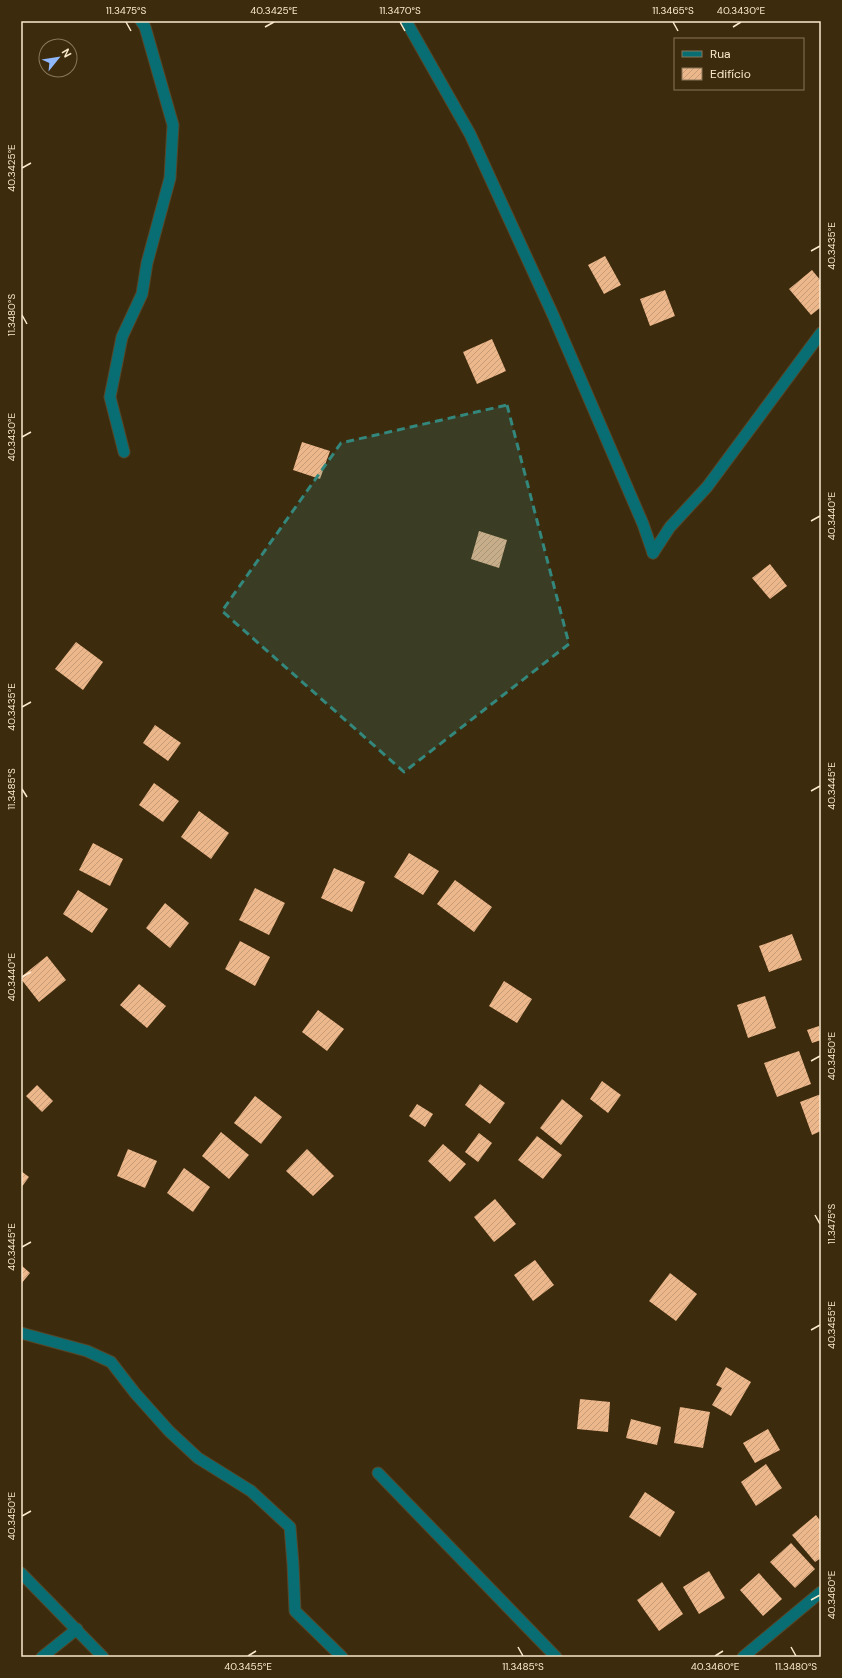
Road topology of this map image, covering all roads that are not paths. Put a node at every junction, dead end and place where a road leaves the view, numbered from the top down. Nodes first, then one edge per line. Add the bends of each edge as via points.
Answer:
1 (141, 21) edge
2 (406, 21) edge
3 (821, 333) edge
4 (124, 452) dead end
5 (21, 1333) edge
6 (378, 1473) dead end
7 (21, 1573) edge
8 (821, 1592) edge
9 (77, 1629) junction
10 (42, 1657) edge
11 (103, 1657) edge
12 (342, 1657) edge
13 (556, 1657) edge
14 (743, 1657) edge

1 - 4 street via 145,26 173,125 170,178 142,294 122,337 110,397
2 - 3 street via 470,134 554,315 653,553 670,527 707,487
5 - 12 street via 87,1351 111,1362 169,1431 198,1458 251,1491 290,1526 295,1611
6 - 13 street
7 - 9 street
8 - 14 street
9 - 10 street
9 - 11 street

